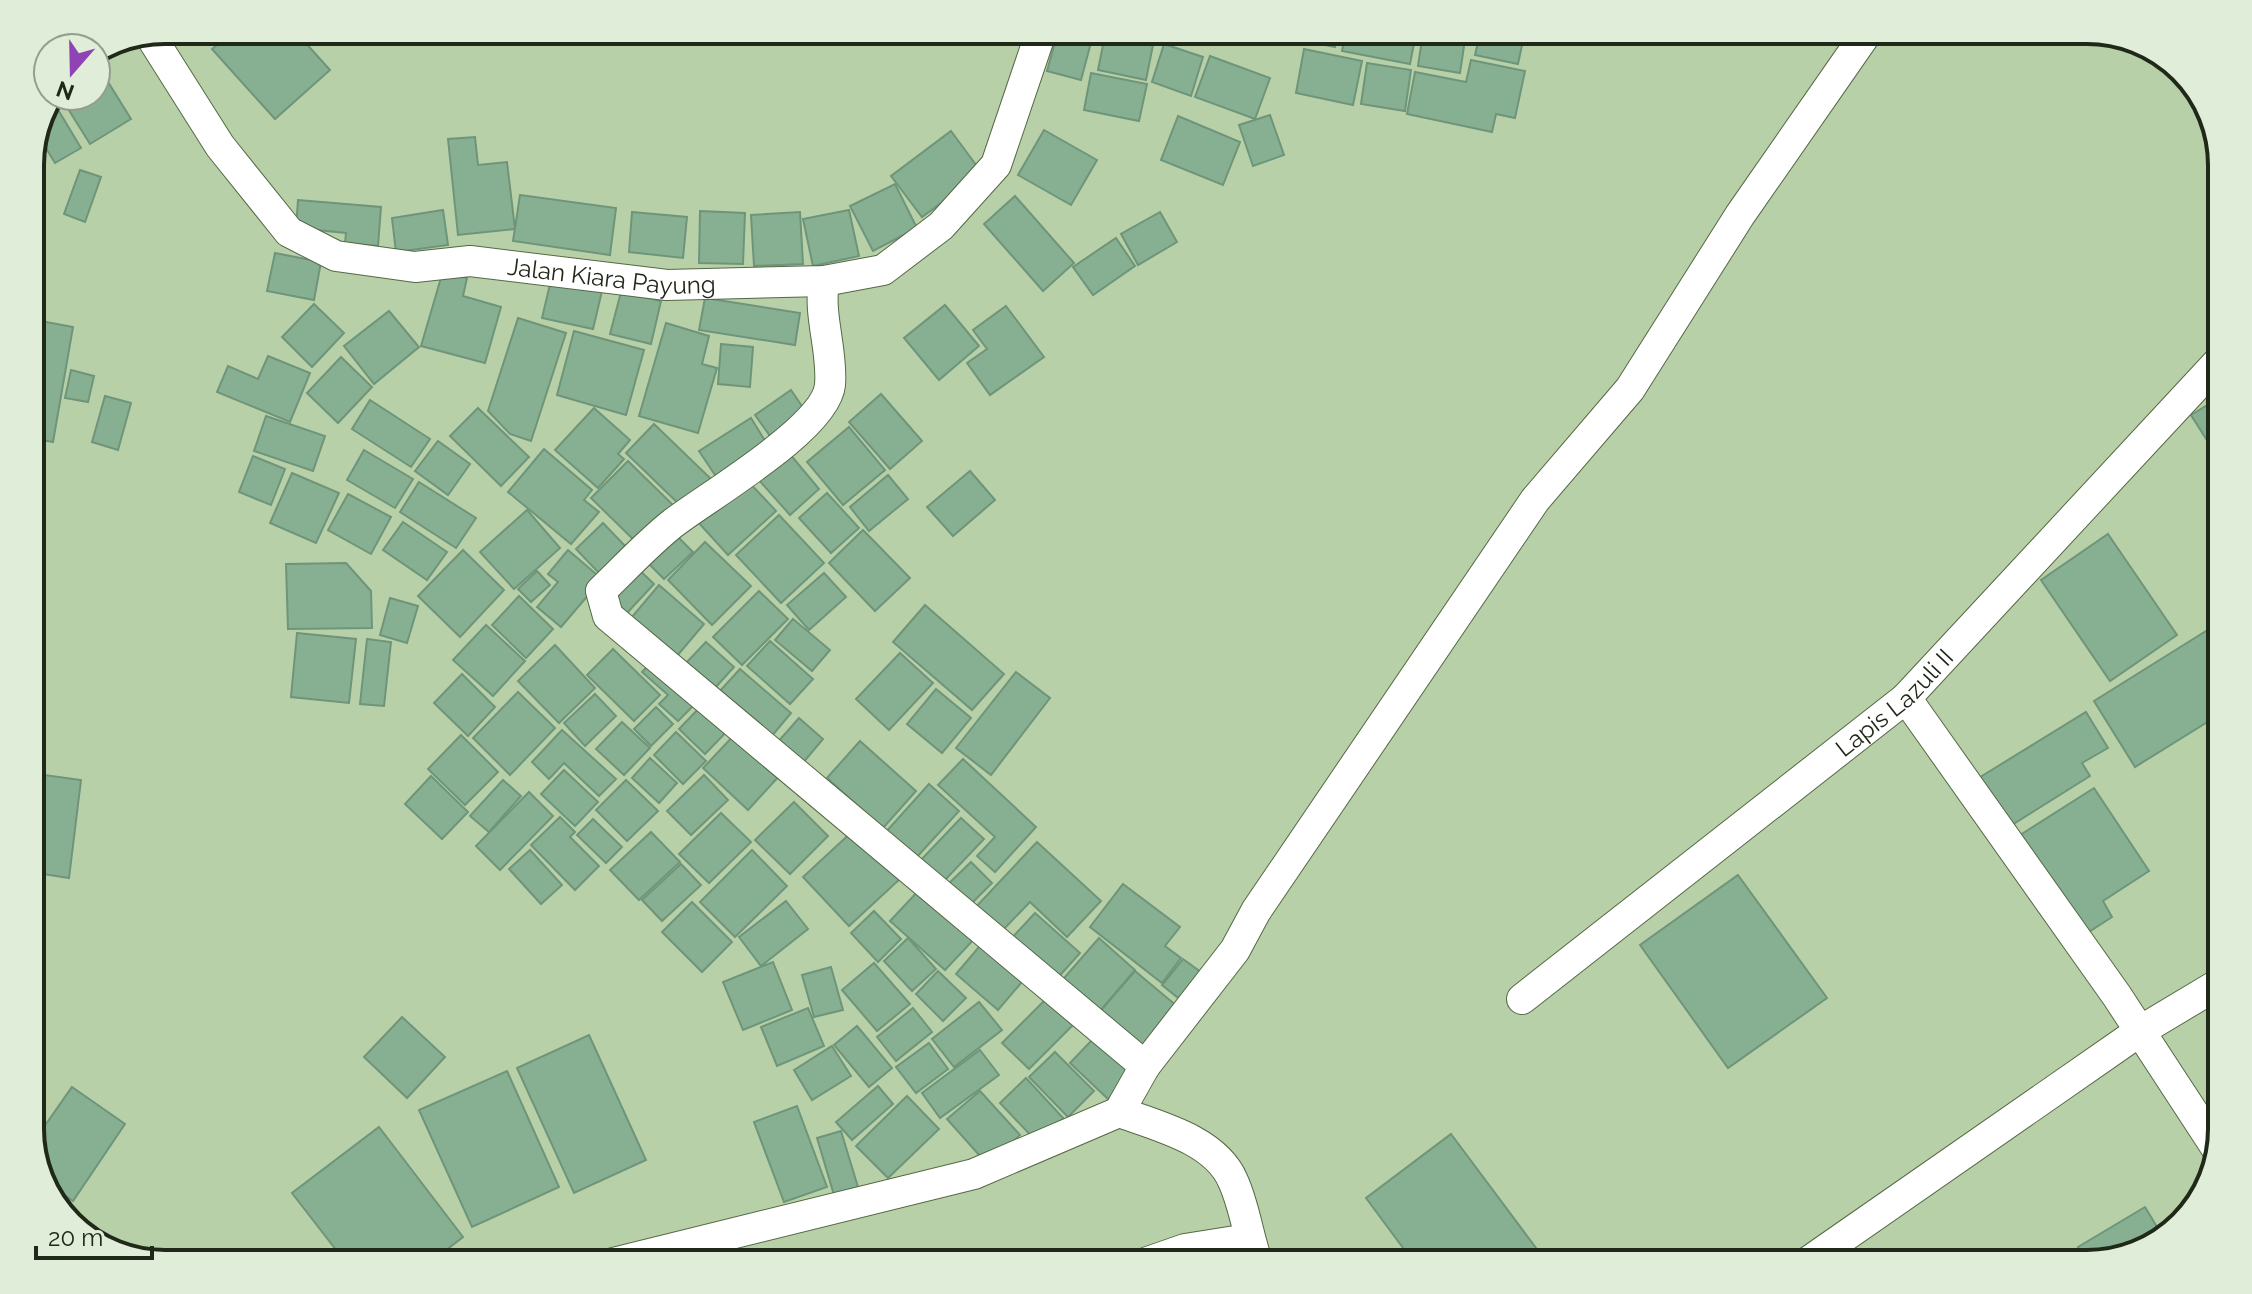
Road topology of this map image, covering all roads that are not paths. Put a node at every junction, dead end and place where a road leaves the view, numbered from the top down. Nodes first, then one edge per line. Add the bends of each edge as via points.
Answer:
1 (1037, 44) edge
2 (1859, 44) edge
3 (156, 45) edge
4 (824, 281) junction
5 (2208, 373) edge
6 (1906, 698) junction
7 (2208, 990) edge
8 (1522, 999) dead end
9 (2140, 1031) junction
10 (1145, 1066) junction
11 (1119, 1112) junction
12 (2208, 1135) edge
13 (666, 1250) edge
14 (1182, 1250) edge
15 (1208, 1250) edge
16 (1252, 1250) edge
17 (1825, 1250) edge

1 - 4 street, Jalan Kiara Payung via 996,165 941,226 883,270
2 - 10 street via 1740,215 1630,389 1535,500 1256,911 1235,950
3 - 4 street, Jalan Kiara Payung via 220,146 289,232 336,256 415,267 470,261 667,285
4 - 10 street via 821,301 830,386 823,404 805,427 670,525 601,591 608,616
5 - 6 street, Lapis Lazuli II
6 - 8 street, Lapis Lazuli II
6 - 9 street
7 - 9 street
9 - 12 street
9 - 17 street
10 - 11 street
11 - 13 street via 974,1174
11 - 16 street via 1175,1133 1224,1162
14 - 15 street

